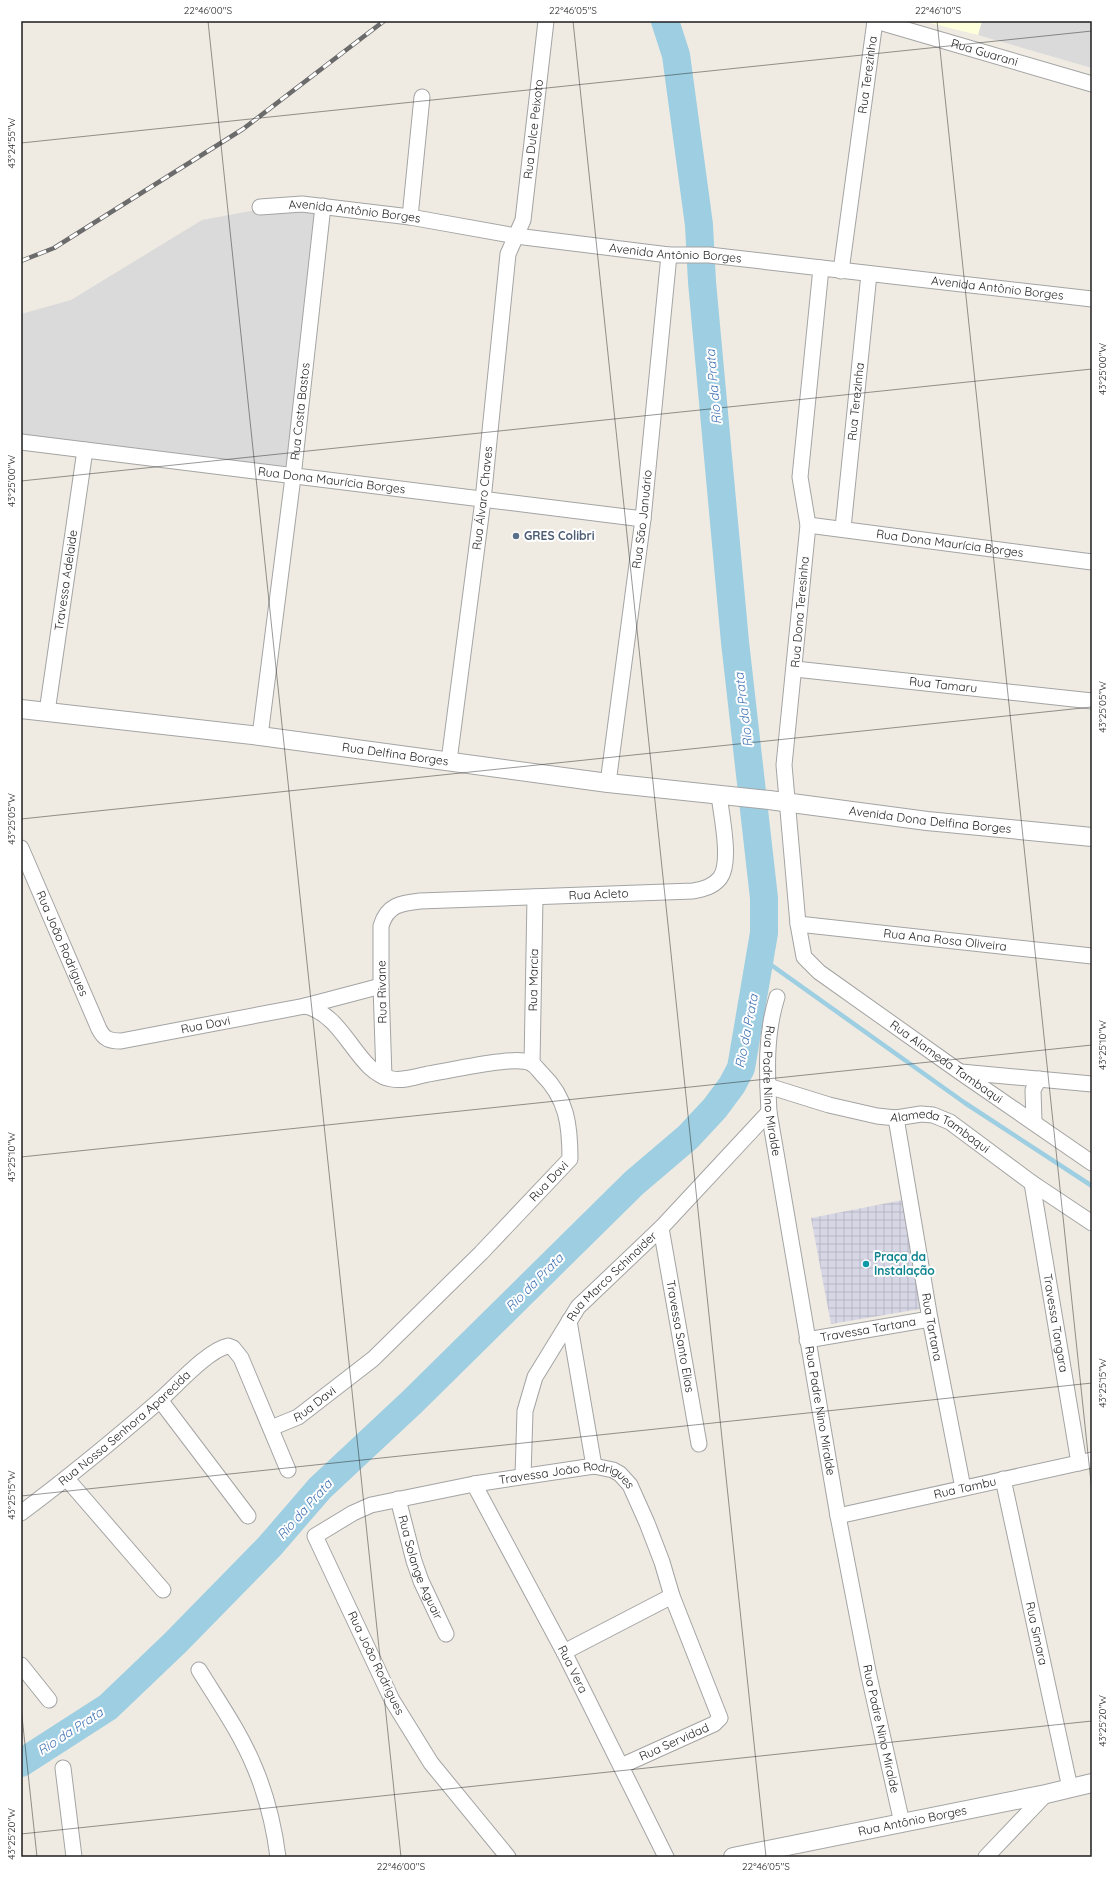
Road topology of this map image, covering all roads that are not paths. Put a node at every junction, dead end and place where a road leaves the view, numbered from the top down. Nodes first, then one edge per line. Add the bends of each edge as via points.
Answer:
1 (546, 21) edge
2 (876, 21) edge
3 (1092, 84) edge
4 (422, 97) dead end
5 (323, 206) junction
6 (260, 207) dead end
7 (410, 217) junction
8 (516, 236) junction
9 (669, 255) junction
10 (821, 268) junction
11 (841, 271) junction
12 (869, 274) junction
13 (1092, 299) edge
14 (21, 442) edge
15 (85, 450) junction
16 (293, 477) junction
17 (483, 500) junction
18 (643, 519) junction
19 (808, 525) junction
20 (843, 528) junction
21 (1092, 562) edge
22 (795, 669) junction
23 (1092, 701) edge
24 (21, 709) edge
25 (47, 712) junction
26 (260, 736) junction
27 (449, 761) junction
28 (608, 783) junction
29 (726, 796) junction
30 (769, 800) joint
31 (788, 803) junction
32 (1092, 837) edge
33 (21, 848) edge
34 (535, 897) junction
35 (390, 909) joint
36 (798, 924) junction
37 (1092, 956) edge
38 (804, 957) joint
39 (381, 986) junction
40 (777, 997) dead end
41 (305, 1006) junction
42 (106, 1038) joint
43 (532, 1064) junction
44 (960, 1072) junction
45 (384, 1077) junction
46 (1038, 1079) junction
47 (1092, 1084) edge
48 (768, 1086) junction
49 (769, 1112) junction
50 (896, 1118) junction
51 (1034, 1122) junction
52 (1092, 1163) edge
53 (1032, 1183) junction
54 (1092, 1223) edge
55 (661, 1228) junction
56 (930, 1319) junction
57 (569, 1321) junction
58 (807, 1340) junction
59 (160, 1400) junction
60 (271, 1428) junction
61 (699, 1444) dead end
62 (1086, 1462) edge
63 (594, 1466) junction
64 (288, 1470) dead end
65 (523, 1476) junction
66 (67, 1479) junction
67 (1003, 1479) junction
68 (474, 1484) junction
69 (963, 1488) junction
70 (398, 1499) junction
71 (21, 1512) edge
72 (248, 1516) dead end
73 (838, 1516) junction
74 (315, 1536) joint
75 (163, 1590) dead end
76 (672, 1596) junction
77 (446, 1634) dead end
78 (564, 1652) junction
79 (21, 1665) edge
80 (199, 1670) dead end
81 (49, 1700) dead end
82 (719, 1713) joint
83 (621, 1766) junction
84 (63, 1768) dead end
85 (1092, 1783) edge
86 (1070, 1788) junction
87 (1046, 1794) junction
88 (902, 1823) junction
89 (748, 1856) edge
90 (74, 1857) edge
91 (278, 1857) edge
92 (508, 1857) edge
93 (666, 1857) edge
94 (986, 1857) edge

1 - 8 street, Rua Dulce Peixoto via 523,220
2 - 3 street, Rua Guarani
2 - 11 street, Rua Terezinha
4 - 7 street
5 - 6 street, Avenida Antônio Borges via 302,204
5 - 7 street, Avenida Antônio Borges
5 - 16 street, Rua Costa Bastos
7 - 8 street, Avenida Antônio Borges
8 - 9 street, Avenida Antônio Borges
8 - 17 street, Rua Álvaro Chaves via 508,254
9 - 10 street, Avenida Antônio Borges via 709,255
9 - 18 street, Rua Sāo Januário
10 - 11 street, Avenida Antônio Borges
10 - 19 street, Rua Dona Teresinha via 800,477
11 - 12 street, Avenida Antônio Borges
12 - 13 street, Avenida Antônio Borges
12 - 20 street, Rua Terezinha
14 - 15 street, Rua Dona Maurícia Borges
15 - 16 street, Rua Dona Maurícia Borges
15 - 25 street, Travessa Adelaide
16 - 17 street, Rua Dona Maurícia Borges
16 - 26 street, Rua Costa Bastos
17 - 18 street, Rua Dona Maurícia Borges
17 - 27 street, Rua Álvaro Chaves
18 - 28 street, Rua Sāo Januário
19 - 20 street, Rua Dona Maurícia Borges
19 - 22 street, Rua Dona Teresinha
20 - 21 street, Rua Dona Maurícia Borges
22 - 23 street, Rua Tamaru
22 - 31 street, Rua Dona Teresinha via 784,765
24 - 25 street, Rua Delfina Borges
25 - 26 street, Rua Delfina Borges
26 - 27 street, Rua Delfina Borges
27 - 28 street, Rua Delfina Borges
28 - 29 street, Rua Delfina Borges
29 - 30 street, Rua Delfina Borges
29 - 34 street, Rua Acleto via 724,870 720,878 705,889
30 - 31 street, Avenida Dona Delfina Borges
31 - 32 street, Avenida Dona Delfina Borges via 927,821
31 - 36 street, Rua Dona Teresinha
33 - 42 street, Rua João Rodrigues via 99,1029
34 - 35 street, Rua Acleto via 420,901 402,903
34 - 43 street, Rua Marcia
35 - 39 street, Rua Rivane via 381,926
36 - 37 street, Rua Ana Rosa Oliveira
36 - 38 street, Rua Dona Teresinha
38 - 44 street, Rua Alameda Tambaqui via 819,972
39 - 41 street, Rua Davi
39 - 45 street, Rua Rivane
40 - 48 street, Rua Padre Nino Miralde via 769,1026
41 - 42 street, Rua Davi via 121,1041
41 - 45 street via 313,1007 325,1014 364,1061
43 - 45 street via 498,1062 404,1079
43 - 60 street, Rua Davi via 551,1082 563,1101 568,1120 570,1159 470,1264 373,1359 298,1418
44 - 46 street
44 - 51 street, Rua Alameda Tambaqui
46 - 47 street
46 - 51 street via 1033,1090
48 - 49 street, Rua Padre Nino Miralde
48 - 50 street, Alameda Tambaqui via 856,1112
49 - 55 street, Rua Marco Schinaider
49 - 58 street, Rua Padre Nino Miralde
50 - 53 street, Alameda Tambaqui via 933,1114 950,1122
50 - 56 street, Rua Tartana
51 - 52 street, Rua Alameda Tambaqui
53 - 54 street, Alameda Tambaqui
53 - 62 street, Travessa Tangara
55 - 57 street, Rua Marco Schinaider via 596,1288
55 - 61 street, Travessa Santo Elias
56 - 58 street, Travessa Tartana
56 - 69 street, Rua Tartana
57 - 63 street
57 - 65 street, Rua Marco Schinaider via 535,1377 525,1411
58 - 73 street, Rua Padre Nino Miralde
59 - 60 street, Rua Nossa Senhora Aparecida via 214,1352 228,1346 241,1358
59 - 66 street, Rua Nossa Senhora Aparecida
59 - 72 street
60 - 64 street
62 - 67 street, Rua Tambu
63 - 65 street, Travessa Joāo Rodrigues
63 - 76 street, Travessa Joāo Rodrigues via 613,1470 630,1485 662,1562
65 - 68 street, Travessa Joāo Rodrigues
66 - 71 street, Rua Nossa Senhora Aparecida
66 - 75 street
67 - 69 street, Rua Tambu
67 - 86 street, Rua Simara
68 - 70 street, Travessa Joāo Rodrigues
68 - 78 street, Rua Vera
69 - 73 street, Rua Tambu
70 - 74 street, Travessa Joāo Rodrigues via 371,1505 353,1513
70 - 77 street, Rua Solange Aguair via 414,1562
73 - 88 street, Rua Padre Nino Miralde via 869,1676
74 - 92 street, Rua Joāo Rodrigues via 392,1700 431,1763
76 - 78 street
76 - 82 street, Travessa Joāo Rodrigues
78 - 83 street, Rua Vera
79 - 81 street
80 - 91 street via 236,1729 254,1766 266,1801
82 - 83 street, Rua Servidad via 720,1720 714,1724
83 - 93 street, Rua Vera
84 - 90 street
85 - 86 street, Rua Antônio Borges
86 - 87 street, Rua Antônio Borges
87 - 88 street, Rua Antônio Borges
87 - 94 street
88 - 89 street, Rua Antônio Borges

